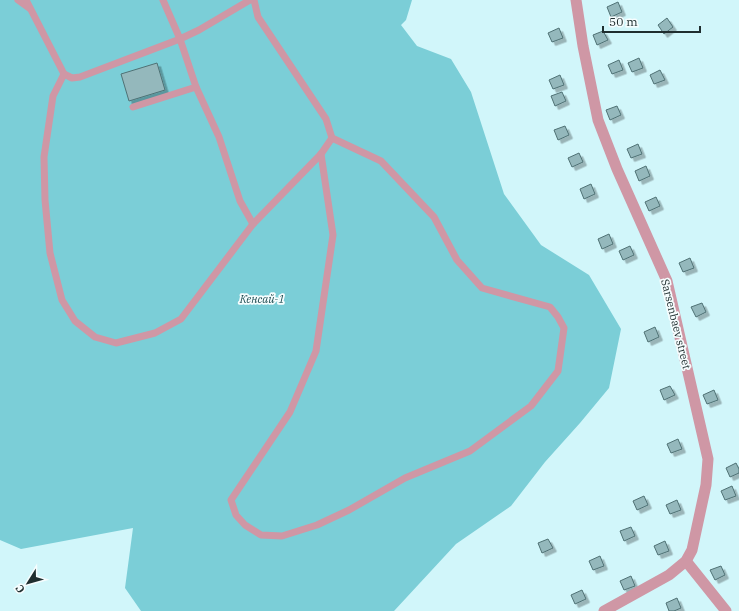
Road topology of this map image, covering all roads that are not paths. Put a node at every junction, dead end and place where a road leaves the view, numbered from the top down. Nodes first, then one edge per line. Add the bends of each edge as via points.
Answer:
1 (18, 0) edge
2 (26, 0) edge
3 (163, 0) edge
4 (250, 0) edge
5 (254, 0) edge
6 (576, 0) edge
7 (31, 9) junction
8 (180, 39) junction
9 (64, 74) junction
10 (196, 87) junction
11 (133, 107) dead end
12 (332, 138) junction
13 (321, 154) junction
14 (253, 224) junction
15 (686, 561) junction
16 (604, 611) edge
17 (726, 611) edge

1 - 7 lane
2 - 7 lane
3 - 8 lane
4 - 8 lane
5 - 12 lane via 258,17 326,119
6 - 15 street, Sarsenbaev street via 598,120 667,281 708,459 706,484 692,550
7 - 9 lane
8 - 9 lane via 80,77 72,78
8 - 10 lane
9 - 14 lane via 52,96 44,157 50,253 62,300 75,321 95,337 116,343 155,333 181,319
10 - 11 lane
10 - 14 lane via 219,137 240,201
12 - 13 lane
12 - 13 lane via 381,161 434,217 457,260 482,288 550,307 564,328 558,371 531,406 470,450 405,478 317,525 282,536 261,536 236,515 231,500 290,412 316,351 333,235
13 - 14 lane
15 - 16 street, Sarsenbaev street via 669,575
15 - 17 street

